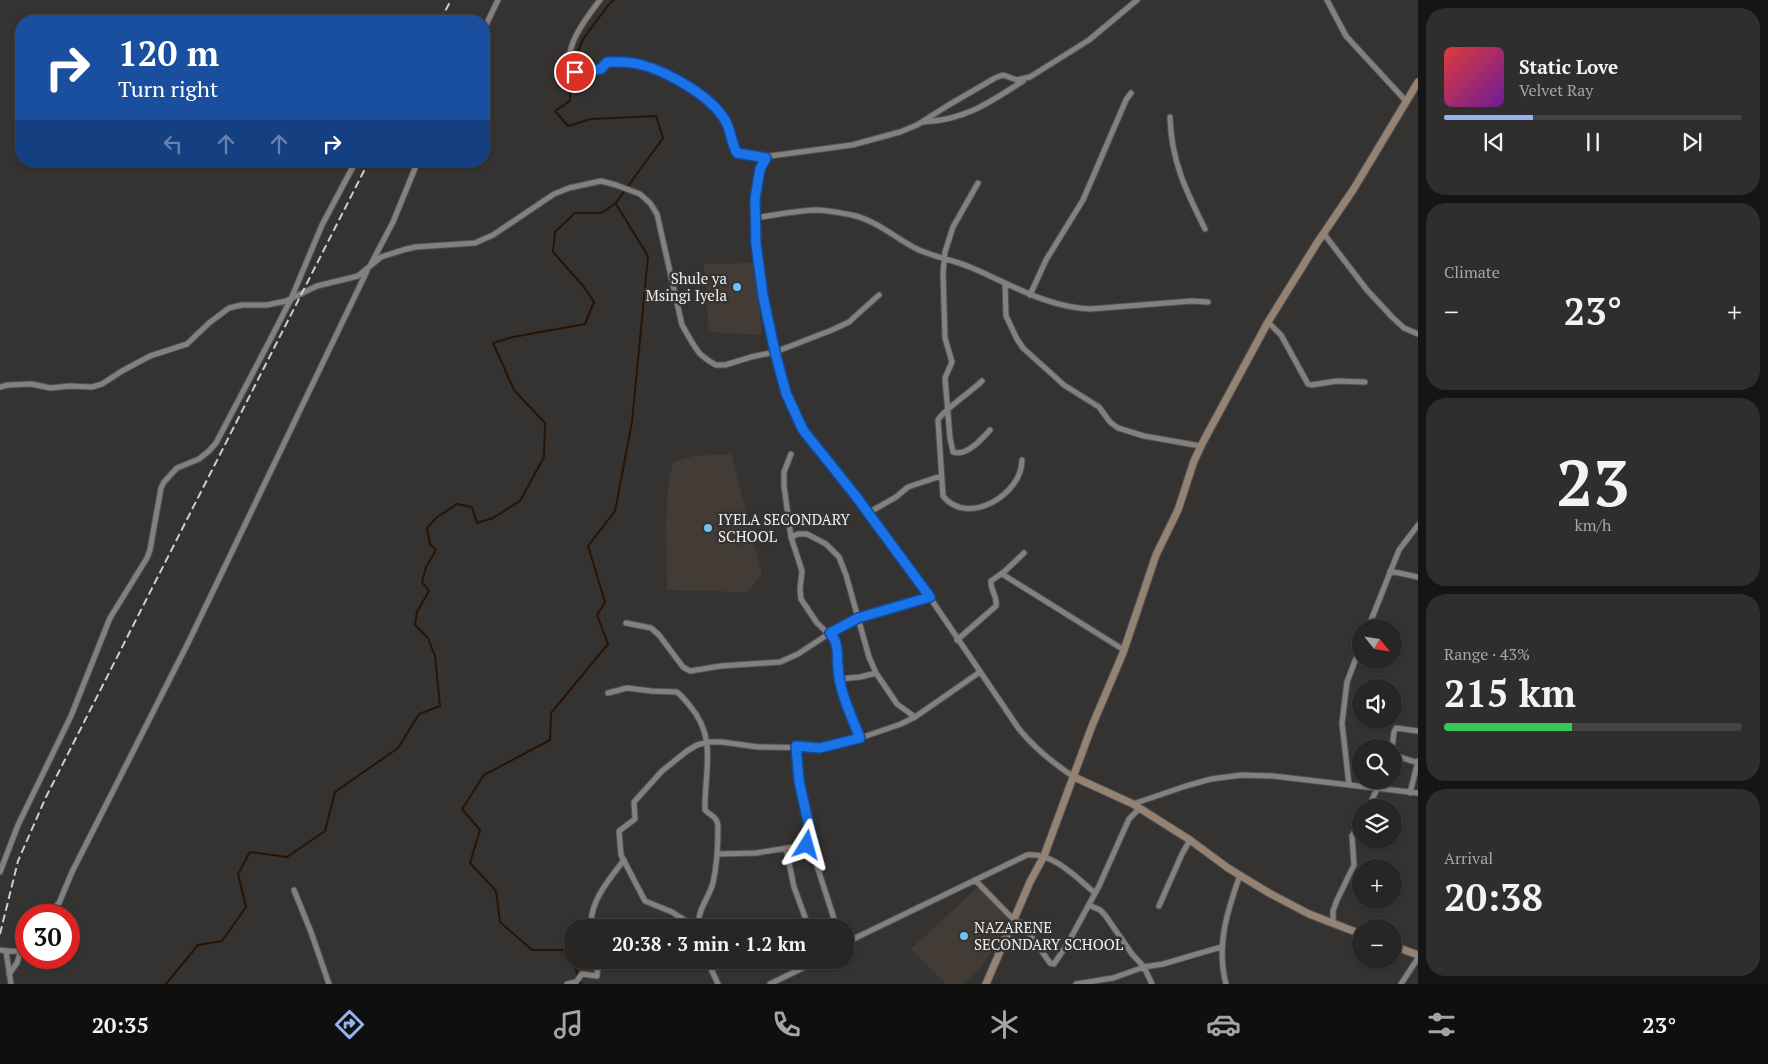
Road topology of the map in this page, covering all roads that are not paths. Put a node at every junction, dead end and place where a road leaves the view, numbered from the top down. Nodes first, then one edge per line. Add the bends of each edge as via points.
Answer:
1 (498, 0) edge
2 (600, 0) edge
3 (1137, 0) edge
4 (1327, 0) edge
5 (490, 17) edge
6 (1026, 79) junction
7 (1418, 82) edge
8 (1131, 93) dead end
9 (1406, 101) junction
10 (1170, 118) dead end
11 (922, 122) junction
12 (766, 158) junction
13 (353, 167) edge
14 (416, 167) edge
15 (978, 183) dead end
16 (755, 218) junction
17 (1205, 229) dead end
18 (1324, 234) junction
19 (945, 258) junction
20 (370, 266) junction
21 (1005, 283) junction
22 (1030, 295) junction
23 (879, 296) dead end
24 (291, 299) junction
25 (1208, 302) dead end
26 (1268, 322) junction
27 (1418, 334) edge
28 (775, 352) junction
29 (982, 381) dead end
30 (1365, 382) dead end
31 (0, 387) edge
32 (949, 409) junction
33 (990, 430) dead end
34 (1201, 446) junction
35 (791, 454) dead end
36 (1022, 460) dead end
37 (941, 476) junction
38 (868, 513) junction
39 (1418, 526) edge
40 (792, 537) junction
41 (1024, 553) dead end
42 (1390, 572) junction
43 (1002, 574) junction
44 (1418, 577) edge
45 (930, 597) junction
46 (858, 618) junction
47 (1372, 619) edge
48 (626, 622) dead end
49 (830, 633) junction
50 (957, 640) junction
51 (1124, 650) junction
52 (1352, 669) edge
53 (980, 672) junction
54 (876, 673) junction
55 (840, 679) junction
56 (608, 693) dead end
57 (915, 717) junction
58 (1418, 731) edge
59 (860, 738) junction
60 (1393, 739) edge
61 (707, 742) junction
62 (796, 746) junction
63 (1402, 757) edge
64 (1418, 762) edge
65 (1074, 777) junction
66 (1349, 785) junction
67 (1352, 785) edge
68 (1384, 789) edge
69 (1410, 793) junction
70 (1418, 793) edge
71 (1136, 806) junction
72 (1190, 840) junction
73 (813, 844) junction
74 (786, 848) junction
75 (1353, 849) edge
76 (717, 854) junction
77 (1044, 856) junction
78 (624, 860) junction
79 (0, 872) edge
80 (1240, 875) junction
81 (975, 880) junction
82 (294, 890) dead end
83 (1095, 893) junction
84 (57, 904) edge
85 (1089, 905) junction
86 (1159, 906) dead end
87 (592, 919) edge
88 (683, 919) edge
89 (698, 919) edge
90 (806, 919) edge
91 (834, 919) edge
92 (1014, 920) junction
93 (1333, 923) junction
94 (1352, 930) edge
95 (854, 939) edge
96 (1221, 947) junction
97 (1402, 950) edge
98 (3, 951) edge
99 (1418, 957) edge
100 (15, 966) edge
101 (1144, 967) junction
102 (597, 969) edge
103 (711, 969) edge
104 (801, 969) edge
105 (9, 974) junction
106 (11, 984) edge
107 (328, 984) edge
108 (567, 984) edge
109 (718, 984) edge
110 (770, 984) edge
111 (986, 984) edge
112 (1076, 984) edge
113 (1152, 984) edge
114 (1226, 984) edge
115 (1401, 984) edge

1 - 5 street
2 - 12 street via 572,46 571,70 586,72 601,69 607,62 628,62 664,74 690,88 717,110 726,122 737,153
3 - 6 street via 1089,40
4 - 9 street via 1346,36
6 - 11 street via 967,114
6 - 11 street via 1017,80 1003,75 995,78
7 - 9 street
8 - 22 street via 1083,200 1050,254
9 - 18 street
10 - 17 street via 1174,155 1187,194
11 - 12 street via 900,132 858,143
12 - 16 street via 756,190
13 - 24 street via 322,225
14 - 20 street via 393,222
15 - 19 street via 958,214 949,235
16 - 19 street via 816,210 852,215 869,220 919,250
16 - 28 street via 763,296
18 - 26 street
18 - 27 street via 1392,317 1404,328
19 - 21 street
19 - 32 street via 945,338 952,362 945,378
20 - 24 street via 358,276 317,286
20 - 28 street via 381,257 415,247 475,243 501,230 554,194 602,181 640,194 657,214 682,325 700,354 709,362 725,366
20 - 84 street via 176,668
21 - 22 street
21 - 34 street via 1006,316 1017,339 1064,385 1099,406 1118,428
22 - 25 street via 1062,306 1090,309
23 - 28 street via 844,325
24 - 31 street via 271,305 229,308 187,344 150,356 96,386 50,388 32,384
24 - 79 street via 216,443 199,459 177,468 162,485 147,558 110,618
26 - 30 street via 1281,335 1308,384
26 - 34 street
28 - 38 street via 786,393 803,430
29 - 32 street
32 - 33 street via 951,445 955,453 975,445
32 - 37 street via 938,420
34 - 51 street via 1178,510 1156,555
35 - 40 street via 784,472 784,486
36 - 37 street via 1020,473 1003,497 976,508 959,506 945,499
37 - 38 street via 908,487
38 - 45 street
39 - 42 street via 1399,550
40 - 46 street via 800,533 812,536 839,557
40 - 49 street via 802,571 801,599 817,623
41 - 43 street
42 - 44 street
42 - 47 street
43 - 50 street via 991,584 996,606
43 - 51 street
45 - 46 street
45 - 50 street
46 - 49 street
46 - 54 street
48 - 49 street via 651,628 690,671 780,662
49 - 55 street via 837,649
50 - 53 street
51 - 65 street
52 - 66 street via 1347,682 1342,723
53 - 57 street
53 - 65 street via 1033,746
54 - 55 street
54 - 57 street via 897,704
55 - 59 street
56 - 61 street via 627,688 677,692 697,715
57 - 59 street
58 - 60 street via 1396,728
59 - 62 street via 820,748
61 - 62 street via 774,748
61 - 76 street via 704,808 718,820
61 - 78 street via 670,764 634,802 635,818 618,831
62 - 73 street via 799,781
63 - 64 street
64 - 69 street
65 - 71 street
65 - 77 street
66 - 67 street
66 - 71 street via 1242,775 1211,779
68 - 69 street
69 - 70 street
71 - 72 street
71 - 83 street
72 - 80 street
72 - 86 street
73 - 74 street
73 - 91 street
74 - 76 street
74 - 90 street via 794,887
75 - 93 street via 1354,865 1333,911
76 - 89 street via 711,890
77 - 81 street via 1027,855
77 - 83 street
77 - 92 street
78 - 87 street via 598,895
78 - 88 street via 645,901
80 - 93 street via 1309,914
80 - 96 street via 1227,911
81 - 92 street
81 - 95 street
82 - 107 street
83 - 85 street
85 - 92 street via 1054,964 1050,963 1022,923
85 - 101 street via 1105,915
92 - 111 street
93 - 94 street
96 - 101 street
96 - 114 street
97 - 99 street
98 - 105 street
99 - 115 street
100 - 105 street
101 - 112 street via 1113,978
101 - 113 street
102 - 108 street via 597,976 582,974 576,982
103 - 109 street
104 - 110 street
105 - 106 street

